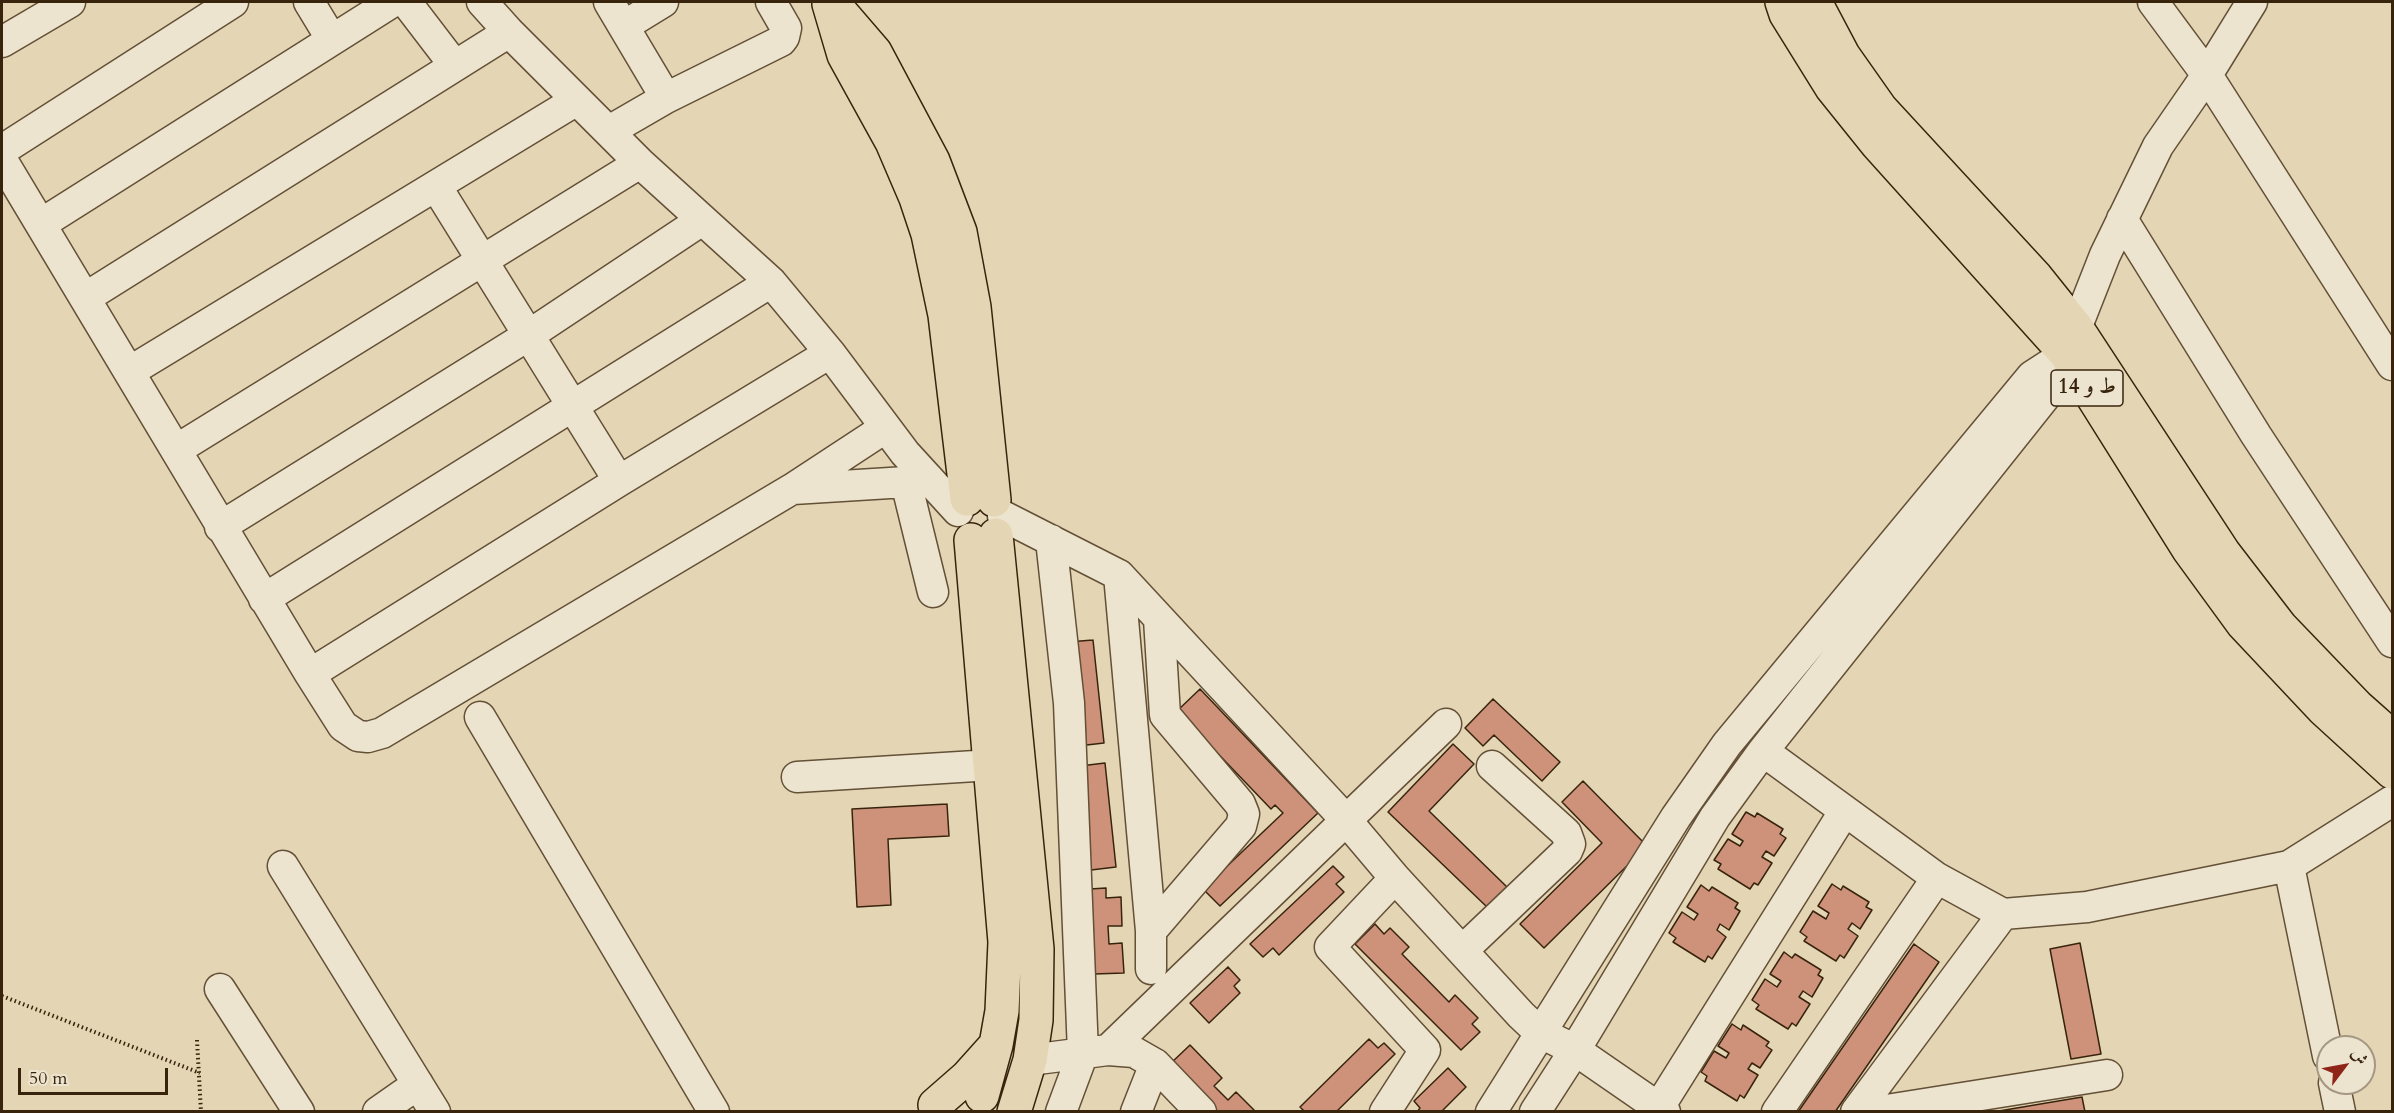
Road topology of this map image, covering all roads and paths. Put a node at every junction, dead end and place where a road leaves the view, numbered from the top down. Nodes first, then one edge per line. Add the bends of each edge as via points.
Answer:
1 (70, 2) edge
2 (233, 2) edge
3 (309, 2) edge
4 (392, 2) edge
5 (406, 2) edge
6 (482, 2) edge
7 (663, 2) edge
8 (771, 2) edge
9 (830, 2) edge
10 (1782, 2) edge
11 (1815, 2) edge
12 (2152, 2) edge
13 (2252, 2) edge
14 (616, 14) edge
15 (509, 32) junction
16 (332, 40) junction
17 (2, 42) edge
18 (455, 66) junction
19 (2207, 75) junction
20 (666, 98) junction
21 (577, 100) junction
22 (609, 131) junction
23 (2, 150) edge
24 (2, 160) edge
25 (640, 163) junction
26 (436, 186) junction
27 (2122, 219) junction
28 (702, 220) junction
29 (41, 224) junction
30 (483, 262) junction
31 (771, 282) junction
32 (85, 298) junction
33 (529, 335) junction
34 (2071, 341) junction
35 (830, 353) junction
36 (2392, 365) edge
37 (129, 372) junction
38 (573, 406) junction
39 (885, 428) junction
40 (176, 450) junction
41 (917, 480) junction
42 (619, 481) junction
43 (792, 489) junction
44 (981, 517) junction
45 (220, 527) junction
46 (1051, 540) junction
47 (1119, 575) junction
48 (933, 592) dead end
49 (264, 599) junction
50 (1159, 619) junction
51 (2392, 642) edge
52 (310, 674) junction
53 (480, 717) dead end
54 (1446, 724) dead end
55 (2392, 737) edge
56 (1763, 751) junction
57 (992, 765) junction
58 (1492, 766) dead end
59 (2392, 772) edge
60 (797, 777) dead end
61 (2392, 801) edge
62 (1844, 812) junction
63 (1346, 820) junction
64 (283, 866) dead end
65 (2289, 866) junction
66 (1395, 878) junction
67 (1937, 878) junction
68 (2003, 914) junction
69 (1150, 931) junction
70 (1463, 950) junction
71 (1151, 969) dead end
72 (220, 989) dead end
73 (2, 996) edge
74 (1539, 1032) junction
75 (2324, 1035) edge
76 (197, 1040) dead end
77 (996, 1045) junction
78 (1575, 1050) junction
79 (1095, 1052) junction
80 (1030, 1060) junction
81 (1155, 1064) junction
82 (200, 1073) junction
83 (2107, 1075) dead end
84 (418, 1084) junction
85 (2336, 1095) edge
86 (956, 1104) edge
87 (1660, 1110) edge
88 (201, 1112) edge
89 (299, 1112) edge
90 (378, 1112) edge
91 (435, 1112) edge
92 (714, 1112) edge
93 (1012, 1112) edge
94 (1061, 1112) edge
95 (1136, 1112) edge
96 (1201, 1112) edge
97 (1385, 1112) edge
98 (1491, 1112) edge
99 (1535, 1112) edge
100 (1777, 1112) edge
101 (1856, 1112) edge
102 (1874, 1112) edge
103 (2340, 1112) edge

1 - 17 street
2 - 23 street
3 - 16 street
4 - 16 street
5 - 18 street
6 - 15 street
7 - 14 street
8 - 20 street via 786,28 781,41
9 - 44 main road via 875,52 933,161 960,232 974,307
10 - 34 main road, ط و 14 via 1832,88 1877,144
11 - 34 main road via 1843,55 1881,109 2036,277
12 - 19 street
13 - 19 street
14 - 20 street
15 - 18 street
15 - 21 street
16 - 29 street
18 - 32 street
19 - 27 street via 2158,146
19 - 36 street
20 - 22 street
21 - 22 street
21 - 26 street
22 - 25 street
24 - 29 street
25 - 28 street
25 - 30 street
26 - 30 street
26 - 37 street
27 - 34 street
27 - 51 street via 2256,435
28 - 31 street
28 - 33 street
29 - 32 street
30 - 33 street
30 - 40 street
31 - 35 street
31 - 38 street
32 - 37 street
33 - 38 street
33 - 45 street
34 - 55 main road via 2281,627
34 - 56 street via 2048,393
34 - 59 main road, ط و 14 via 2189,550 2243,624 2323,709
34 - 74 street via 2032,376 1727,744
35 - 39 street
35 - 42 street
37 - 40 street
38 - 42 street
38 - 49 street
39 - 41 street
39 - 43 street
40 - 45 street
41 - 43 street
41 - 44 street
41 - 48 street
42 - 52 street
43 - 52 street via 375,736 358,736 343,726
44 - 46 street
44 - 57 main road
44 - 80 main road via 1037,949 1036,1020
45 - 49 street
46 - 47 street
46 - 79 street via 1069,703
47 - 50 street
47 - 69 street
49 - 52 street
50 - 63 street
50 - 69 street via 1165,715 1240,804 1244,814 1241,826
53 - 92 street
54 - 63 street
56 - 62 street
56 - 78 street via 1715,817
57 - 60 street
57 - 77 main road via 1005,942 1003,1001
58 - 70 street via 1566,833 1570,844
61 - 65 street
62 - 67 street
62 - 87 street
63 - 66 street
63 - 79 street
64 - 84 street
65 - 68 street via 2087,907
65 - 75 street
66 - 70 street
66 - 97 street via 1330,946 1425,1050
67 - 68 street
67 - 100 street
68 - 101 street
69 - 71 street
70 - 74 street
72 - 89 street
73 - 82 path
74 - 78 street
74 - 98 street
76 - 82 path
77 - 86 main road
77 - 86 main road via 967,1077
78 - 87 street
78 - 99 street
79 - 80 street
79 - 81 street via 1134,1052
79 - 94 street
80 - 93 main road
81 - 95 street
81 - 96 street
82 - 88 path
83 - 102 street
84 - 90 street
84 - 91 street
85 - 103 street
86 - 93 main road via 999,1097

